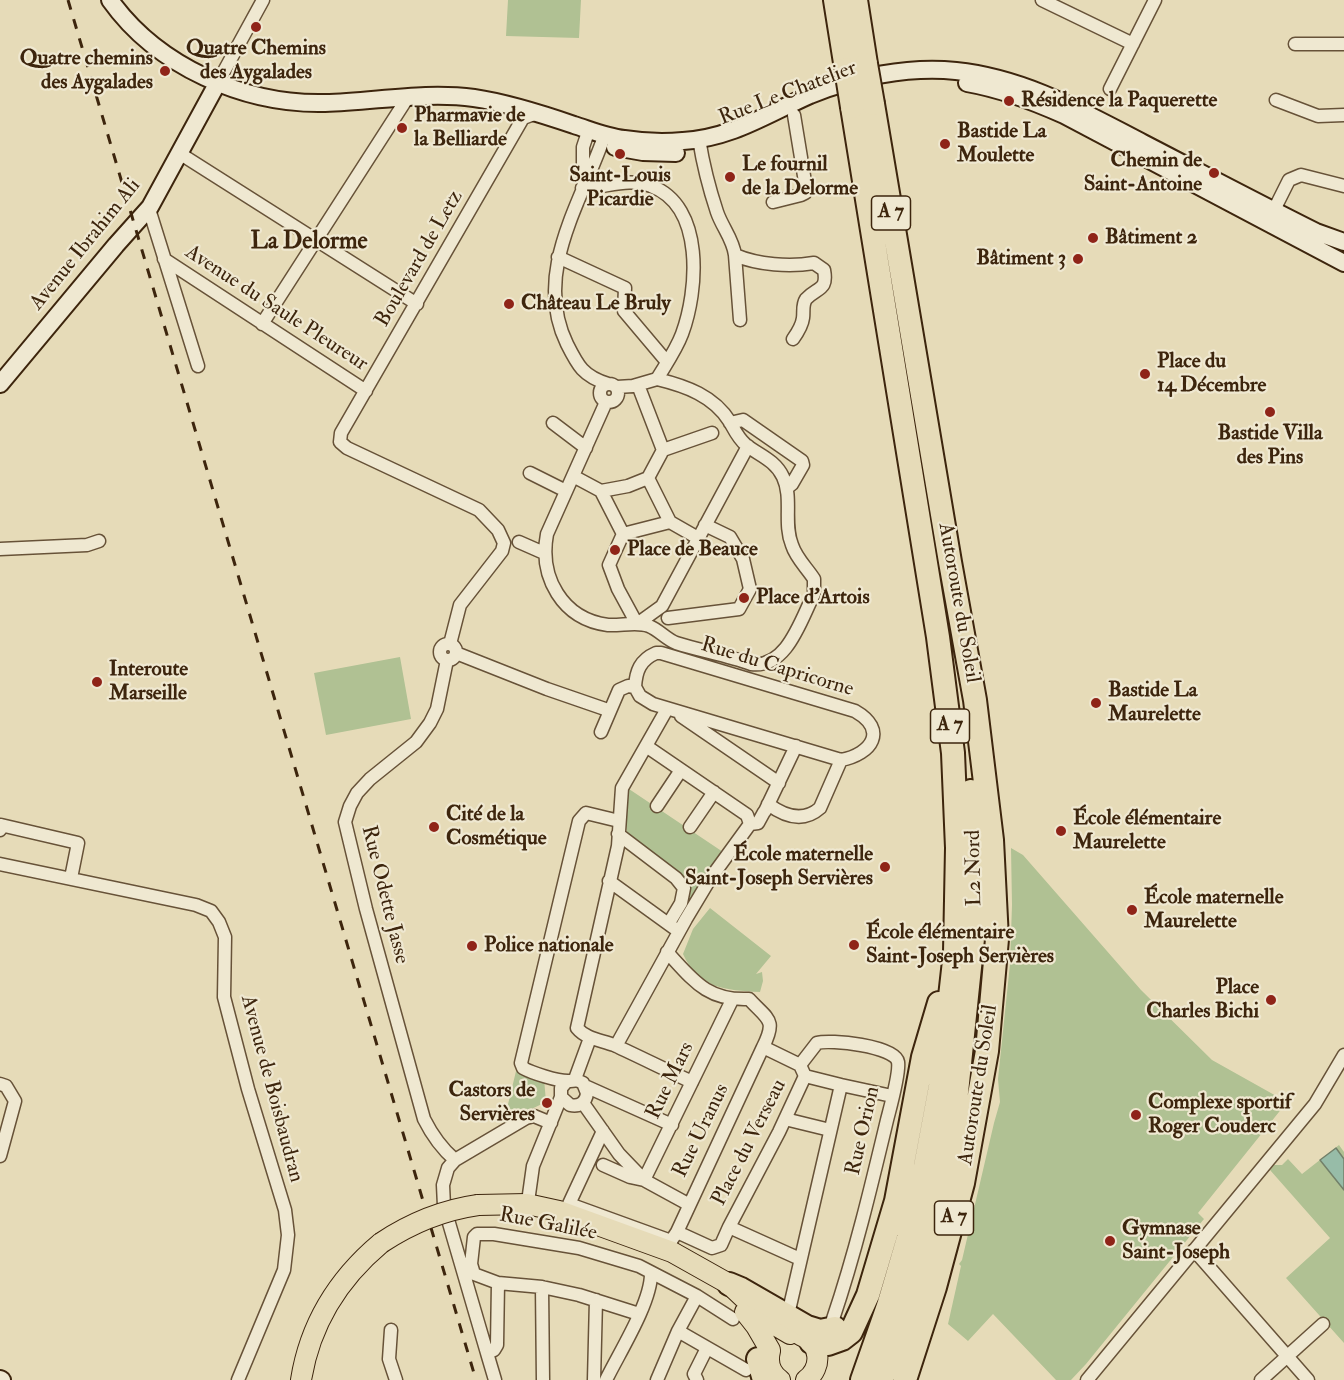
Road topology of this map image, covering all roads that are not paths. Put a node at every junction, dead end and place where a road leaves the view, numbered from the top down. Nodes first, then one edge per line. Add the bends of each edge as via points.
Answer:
1 (110, 0) edge
2 (263, 0) edge
3 (835, 0) edge
4 (856, 0) edge
5 (1042, 0) edge
6 (1155, 0) edge
7 (1133, 44) junction
8 (1295, 44) dead end
9 (1344, 44) edge
10 (856, 67) junction
11 (217, 84) junction
12 (1110, 89) dead end
13 (408, 97) junction
14 (1276, 100) dead end
15 (863, 106) junction
16 (530, 115) junction
17 (794, 115) junction
18 (1344, 115) edge
19 (595, 137) junction
20 (699, 144) junction
21 (179, 153) junction
22 (1344, 186) edge
23 (582, 188) junction
24 (773, 202) dead end
25 (149, 209) junction
26 (1270, 216) junction
27 (316, 240) junction
28 (1344, 242) edge
29 (735, 255) junction
30 (558, 257) junction
31 (164, 260) junction
32 (1344, 262) edge
33 (417, 303) junction
34 (740, 320) dead end
35 (262, 324) junction
36 (793, 339) dead end
37 (667, 362) junction
38 (198, 366) dead end
39 (592, 379) junction
40 (657, 379) junction
41 (0, 384) edge
42 (635, 386) junction
43 (614, 389) junction
44 (366, 391) junction
45 (603, 398) junction
46 (553, 423) dead end
47 (730, 423) junction
48 (341, 433) joint
49 (712, 434) dead end
50 (748, 446) junction
51 (586, 448) junction
52 (663, 450) junction
53 (530, 473) dead end
54 (573, 476) junction
55 (648, 478) junction
56 (787, 488) junction
57 (566, 491) junction
58 (602, 491) junction
59 (670, 522) junction
60 (705, 525) junction
61 (623, 534) junction
62 (698, 537) junction
63 (99, 541) dead end
64 (519, 542) dead end
65 (0, 549) edge
66 (544, 554) junction
67 (950, 562) junction
68 (662, 606) junction
69 (668, 618) junction
70 (648, 627) junction
71 (451, 652) junction
72 (635, 687) junction
73 (605, 709) dead end
74 (670, 710) junction
75 (601, 732) dead end
76 (646, 746) junction
77 (796, 747) junction
78 (841, 760) junction
79 (681, 770) junction
80 (779, 783) junction
81 (714, 792) junction
82 (657, 806) dead end
83 (766, 808) junction
84 (749, 819) junction
85 (619, 827) junction
86 (690, 827) dead end
87 (0, 830) edge
88 (0, 864) edge
89 (71, 878) junction
90 (609, 881) junction
91 (674, 927) junction
92 (667, 952) junction
93 (955, 952) junction
94 (732, 1000) junction
95 (590, 1038) junction
96 (616, 1046) junction
97 (763, 1047) junction
98 (987, 1051) junction
99 (1344, 1055) edge
100 (803, 1071) junction
101 (576, 1082) junction
102 (692, 1082) junction
103 (0, 1084) edge
104 (841, 1085) junction
105 (892, 1096) junction
106 (561, 1097) junction
107 (578, 1105) junction
108 (785, 1119) junction
109 (551, 1123) junction
110 (672, 1125) junction
111 (830, 1130) junction
112 (603, 1131) junction
113 (0, 1156) edge
114 (455, 1160) junction
115 (603, 1165) dead end
116 (644, 1180) junction
117 (688, 1204) junction
118 (527, 1210) junction
119 (729, 1227) junction
120 (677, 1232) junction
121 (885, 1239) junction
122 (385, 1248) junction
123 (1194, 1250) junction
124 (800, 1259) junction
125 (651, 1274) junction
126 (498, 1283) junction
127 (729, 1284) junction
128 (542, 1287) junction
129 (697, 1296) junction
130 (596, 1300) junction
131 (790, 1306) dead end
132 (736, 1312) junction
133 (639, 1314) junction
134 (833, 1320) dead end
135 (1323, 1324) dead end
136 (392, 1330) dead end
137 (678, 1331) junction
138 (800, 1338) junction
139 (707, 1348) junction
140 (487, 1353) junction
141 (1287, 1356) junction
142 (766, 1372) edge
143 (816, 1376) edge
144 (868, 1379) edge
145 (238, 1380) edge
146 (301, 1380) edge
147 (311, 1380) edge
148 (396, 1380) edge
149 (495, 1380) edge
150 (543, 1380) edge
151 (594, 1380) edge
152 (606, 1380) edge
153 (657, 1380) edge
154 (697, 1380) edge
155 (905, 1380) edge
156 (917, 1380) edge
157 (1088, 1380) edge
158 (1261, 1380) edge
159 (1308, 1380) edge

1 - 11 main road, Rue Le Chatelier via 164,53
2 - 11 street, Avenue Ibrahim Ali
3 - 10 highway, Autoroute du Soleil / A 7
4 - 10 highway, Autoroute du Soleil / A 7
5 - 7 street
6 - 7 street
7 - 12 street
8 - 9 street
10 - 15 highway, Autoroute du Soleil / A 7, bridge
11 - 13 main road, Rue Le Chatelier via 284,101 324,103
11 - 21 main road, Avenue Ibrahim Ali
13 - 16 main road, Rue Le Chatelier via 429,97
13 - 27 street
14 - 18 street via 1318,116
15 - 67 highway, Autoroute du Soleil / A 7
15 - 93 highway, Autoroute du Soleil / A 7 via 947,705 957,837
16 - 19 main road, Rue Le Chatelier
16 - 33 street, Boulevard de Letz
17 - 20 main road, Rue Le Chatelier via 736,141
17 - 24 street via 805,193
17 - 26 main road, Rue Le Chatelier via 841,94 904,79 953,80 984,86 1064,116
19 - 20 main road, Rue Le Chatelier via 643,153 676,153
19 - 23 street via 583,147
20 - 26 main road, Rue Le Chatelier via 812,94 879,75 928,69 983,74 1043,93
20 - 29 street via 717,215 734,244
21 - 25 main road, Avenue Ibrahim Ali
21 - 27 street
22 - 26 street via 1301,175 1289,180
23 - 30 street
23 - 37 street via 633,182 650,185 669,197 683,214 692,245 694,282 681,337
25 - 31 street
25 - 41 main road, Avenue Ibrahim Ali
26 - 28 main road, Rue Le Chatelier
26 - 32 main road, Rue Le Chatelier
27 - 33 street
27 - 35 street
29 - 34 street
29 - 36 street via 797,266 814,263 824,270 825,281 806,300 800,328
30 - 37 street via 625,288 626,315
30 - 39 street via 556,310 561,331 576,362
31 - 35 street, Avenue du Saule Pleureur
31 - 38 street
33 - 44 street, Boulevard de Letz
35 - 44 street, Avenue du Saule Pleureur
37 - 40 street
39 - 43 street
39 - 45 street
40 - 42 street
40 - 47 street via 697,391
42 - 43 street
42 - 52 street
43 - 45 street via 611,402
44 - 48 street, Boulevard de Letz
45 - 51 street
46 - 51 street
47 - 50 street
47 - 56 street via 743,420 802,461
48 - 71 street, Rue Odette Jasse via 340,441 347,448 479,510 498,530 504,543 502,551 460,604
49 - 52 street
50 - 56 street via 777,467
50 - 60 street
51 - 54 street
52 - 55 street
53 - 57 street
54 - 57 street
54 - 58 street
55 - 58 street
55 - 59 street
56 - 70 street via 792,545 815,586 779,656 761,666 751,664 674,642
57 - 66 street via 547,534
58 - 61 street
59 - 61 street
59 - 62 street
60 - 62 street
60 - 69 street via 730,537 743,559 750,589 739,609
61 - 70 street via 609,565 618,589
62 - 68 street
63 - 65 street via 87,545
64 - 66 street
66 - 70 street via 553,589 570,609 595,622
67 - 98 highway, Autoroute du Soleil / A 7 via 975,700 992,840 997,939
67 - 144 highway, L2 Nord via 976,845 977,900 954,1121 934,1219 903,1320
68 - 69 street
68 - 70 street
69 - 70 street
71 - 73 street
71 - 114 street, Rue Odette Jasse via 430,723 416,742 357,793 345,822 424,1119 438,1144
72 - 74 street via 640,696
72 - 75 street via 619,690
72 - 78 street, Rue du Capricorne via 644,659 661,653 855,711 865,717 872,738 864,752
74 - 76 street
74 - 77 street
74 - 80 street
76 - 79 street
76 - 85 street via 622,788
77 - 78 street
77 - 80 street
78 - 83 street via 814,814 797,817
79 - 81 street
79 - 82 street
80 - 83 street
81 - 84 street
81 - 86 street
83 - 84 street via 758,823
84 - 91 street
85 - 90 street
85 - 91 street via 684,888
85 - 101 street via 586,813 579,821 521,1062 530,1072
87 - 89 street via 1,825 78,843
88 - 89 street, Avenue de Boisbaudran
89 - 145 street, Avenue de Boisbaudran via 196,905 211,911 225,937 224,997 285,1210 288,1235 284,1270
90 - 91 street
90 - 95 street via 576,1028
91 - 92 street
92 - 94 street via 699,986
92 - 96 street
93 - 121 highway via 923,1057 906,1156
93 - 144 highway, Autoroute du Soleil / A 7 via 949,1019 925,1166
94 - 97 street, Rue Uranus via 749,999 771,1023
94 - 102 street, Rue Mars
95 - 96 street
95 - 101 street
96 - 102 street
97 - 100 street
97 - 117 street, Rue Uranus
98 - 155 highway, Autoroute du Soleil / A 7 via 963,1183
98 - 156 highway via 992,1077 982,1150
99 - 123 street via 1315,1104
100 - 104 street
100 - 105 street, Rue Orion via 810,1049 819,1042 837,1040 883,1050 898,1062
100 - 108 street, Place du Verseau
101 - 106 street via 561,1088
101 - 107 street via 587,1097
101 - 110 street
102 - 110 street, Rue Mars
103 - 113 street via 6,1086 15,1101
104 - 105 street
104 - 111 street
105 - 134 street, Rue Orion via 853,1257
106 - 107 street via 566,1104
106 - 109 street
107 - 109 street via 560,1113
107 - 112 street
108 - 111 street
108 - 119 street, Place du Verseau
109 - 114 street via 534,1116 526,1118
109 - 118 street via 533,1166
110 - 116 street, Rue Mars
111 - 124 street
112 - 116 street
112 - 120 street via 569,1204 670,1240
114 - 140 street via 443,1185 444,1206
115 - 116 street
116 - 117 street
117 - 120 street, Rue Uranus
118 - 122 main road, bridge via 476,1212 462,1208 397,1232
118 - 127 main road via 577,1216 672,1252
118 - 132 main road via 658,1259 701,1280
119 - 120 street, Place du Verseau via 721,1245 712,1248
119 - 124 street
121 - 127 highway via 855,1305 835,1328 820,1331 807,1327
121 - 138 highway via 851,1332 828,1344
122 - 146 main road via 349,1273 330,1300 312,1336
122 - 147 main road via 339,1307 322,1341
123 - 141 street
123 - 157 street
124 - 131 street
125 - 126 street, Rue Galilée via 639,1266 579,1248 477,1234 471,1269 474,1274
125 - 129 street, Rue Galilée
125 - 133 street via 651,1285
126 - 128 street
126 - 140 street via 497,1345
127 - 138 main road via 768,1321
128 - 130 street
128 - 150 street
129 - 132 street, Rue Galilée
129 - 137 street
130 - 133 street
130 - 151 street
132 - 142 main road via 756,1326
133 - 152 street
135 - 141 street
136 - 148 street via 389,1359
137 - 139 street
137 - 153 street
138 - 142 main road via 778,1339
138 - 143 main road via 818,1354
139 - 142 street
139 - 154 street via 694,1374
140 - 149 street
141 - 158 street
141 - 159 street

